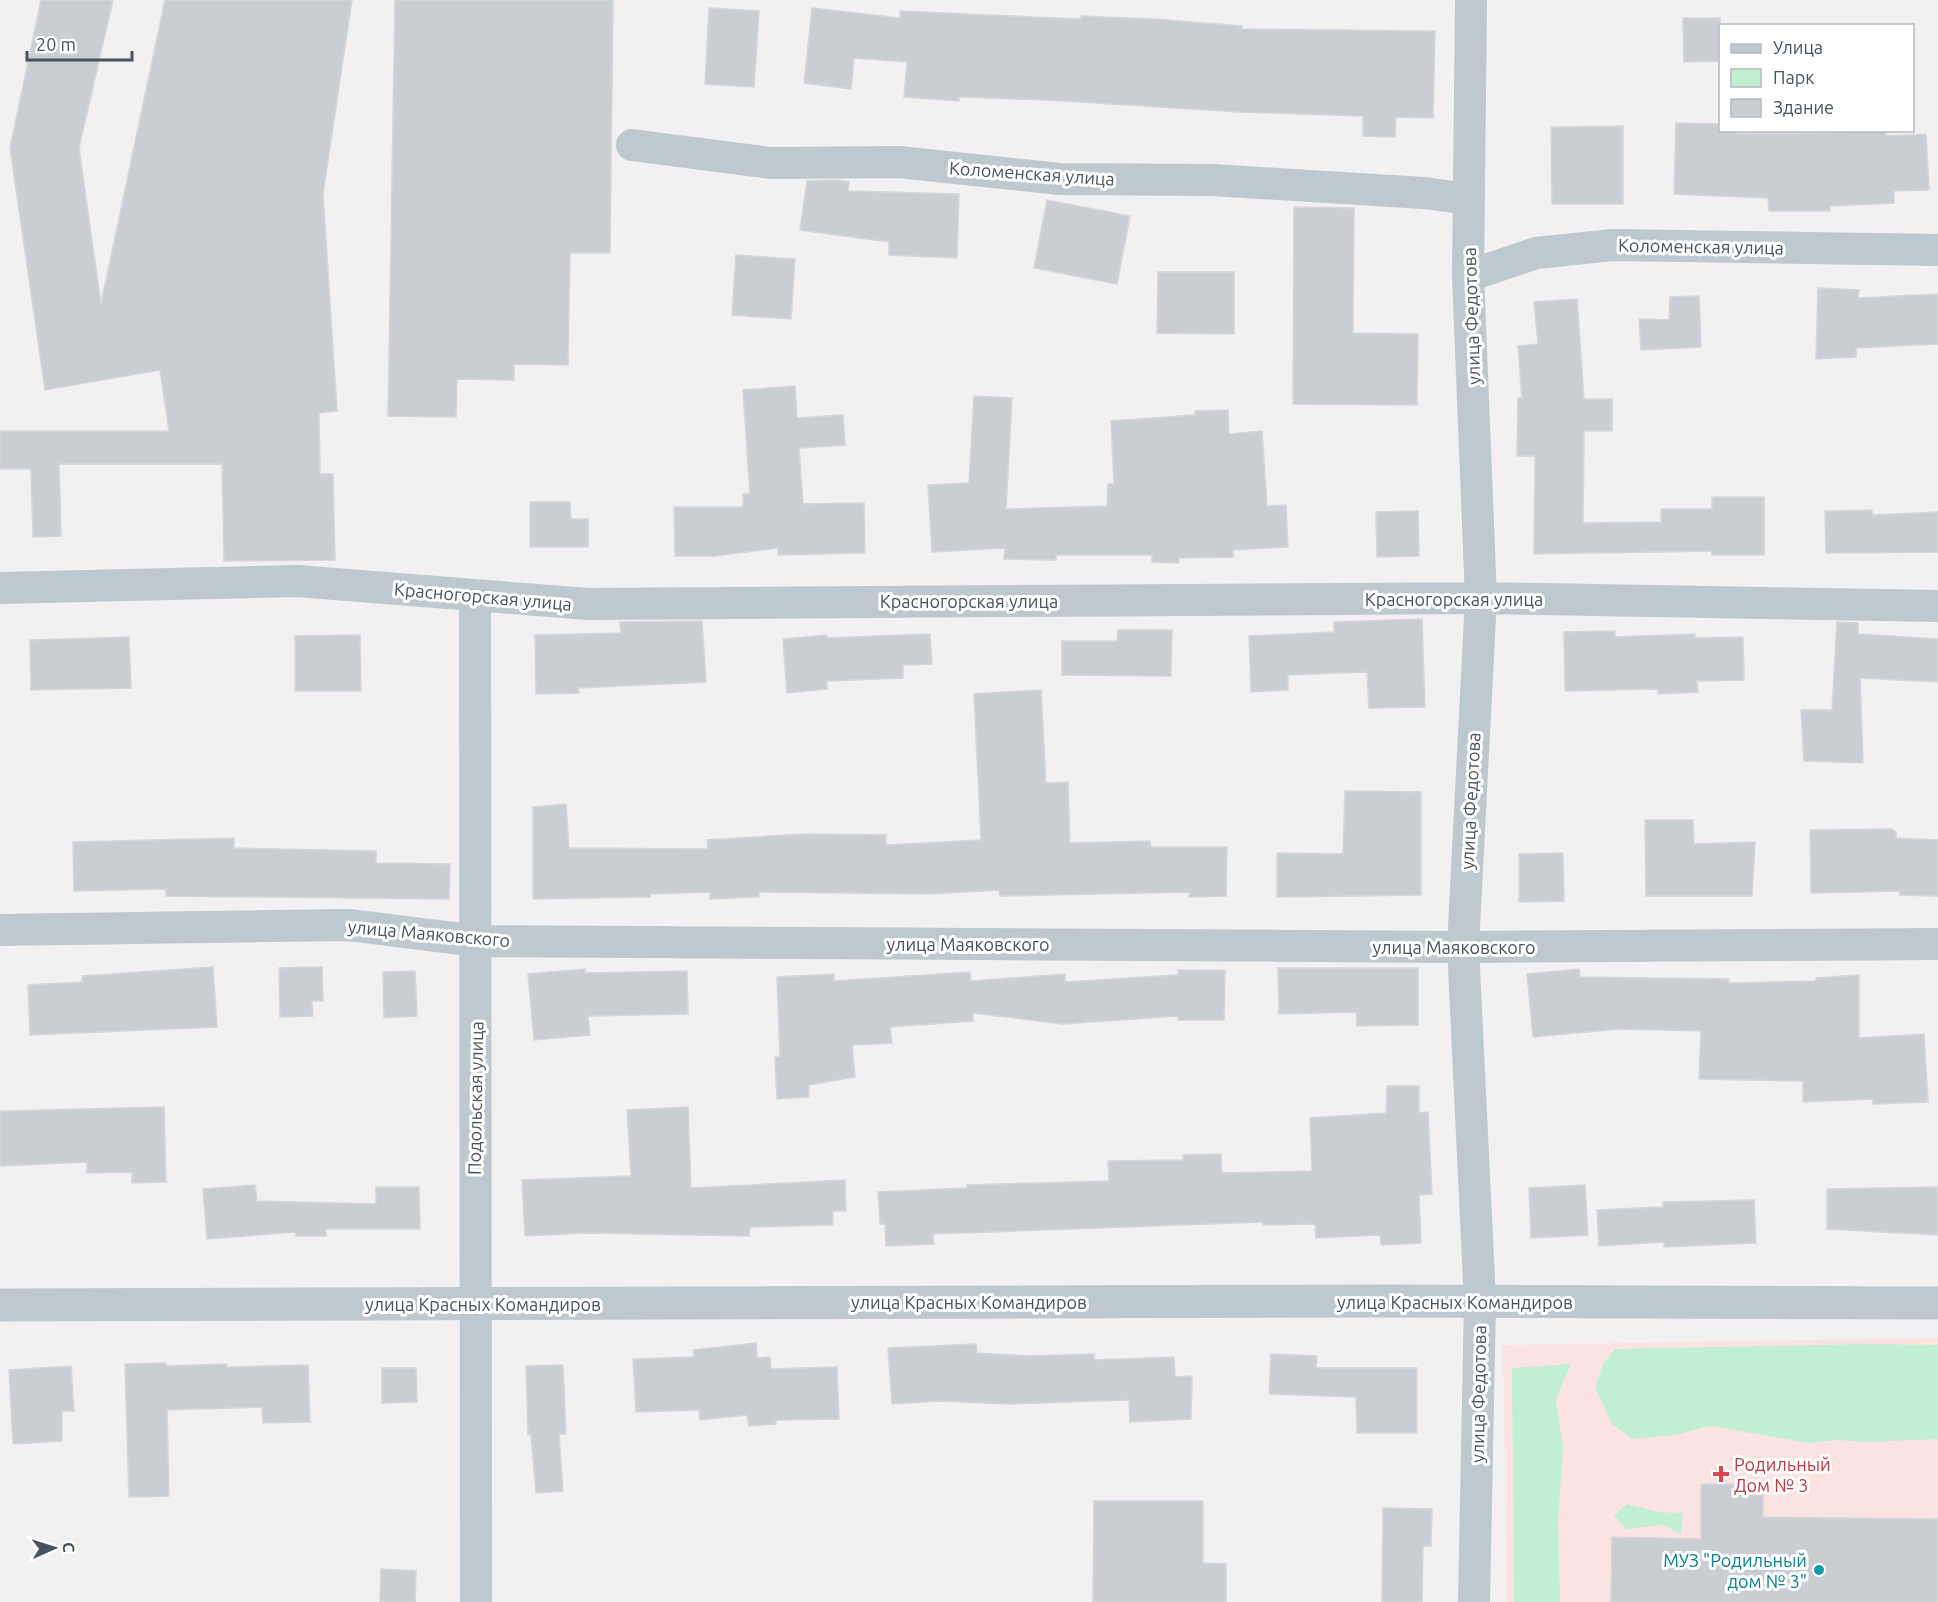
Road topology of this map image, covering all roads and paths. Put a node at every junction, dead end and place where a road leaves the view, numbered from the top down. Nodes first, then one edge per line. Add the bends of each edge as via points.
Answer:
1 (1471, 0) edge
2 (632, 145) dead end
3 (1469, 199) junction
4 (1938, 250) edge
5 (1468, 276) junction
6 (0, 588) edge
7 (474, 595) junction
8 (1480, 598) junction
9 (1938, 606) edge
10 (0, 930) edge
11 (477, 941) junction
12 (1938, 944) edge
13 (1463, 947) junction
14 (1480, 1301) junction
15 (473, 1304) junction
16 (1938, 1304) edge
17 (0, 1305) edge
18 (476, 1602) edge
19 (1474, 1602) edge

1 - 3 street, улица Федотова
2 - 3 street, Коломенская улица via 771,163 899,162 1060,179 1212,180
3 - 5 street, улица Федотова
4 - 5 street, Коломенская улица via 1613,245 1536,253
5 - 8 street, улица Федотова
6 - 7 street, Красногорская улица via 297,580
7 - 8 street, Красногорская улица via 588,604
7 - 11 street, Подольская улица
8 - 9 street, Красногорская улица
8 - 13 street, улица Федотова
10 - 11 street, улица Маяковского via 350,925
11 - 13 street, улица Маяковского
11 - 15 street, Подольская улица
12 - 13 street, улица Маяковского
13 - 14 street, улица Федотова
14 - 15 street, улица Красных Командиров
14 - 16 street, улица Красных Командиров
14 - 19 street, улица Федотова
15 - 17 street, улица Красных Командиров
15 - 18 street, Подольская улица

